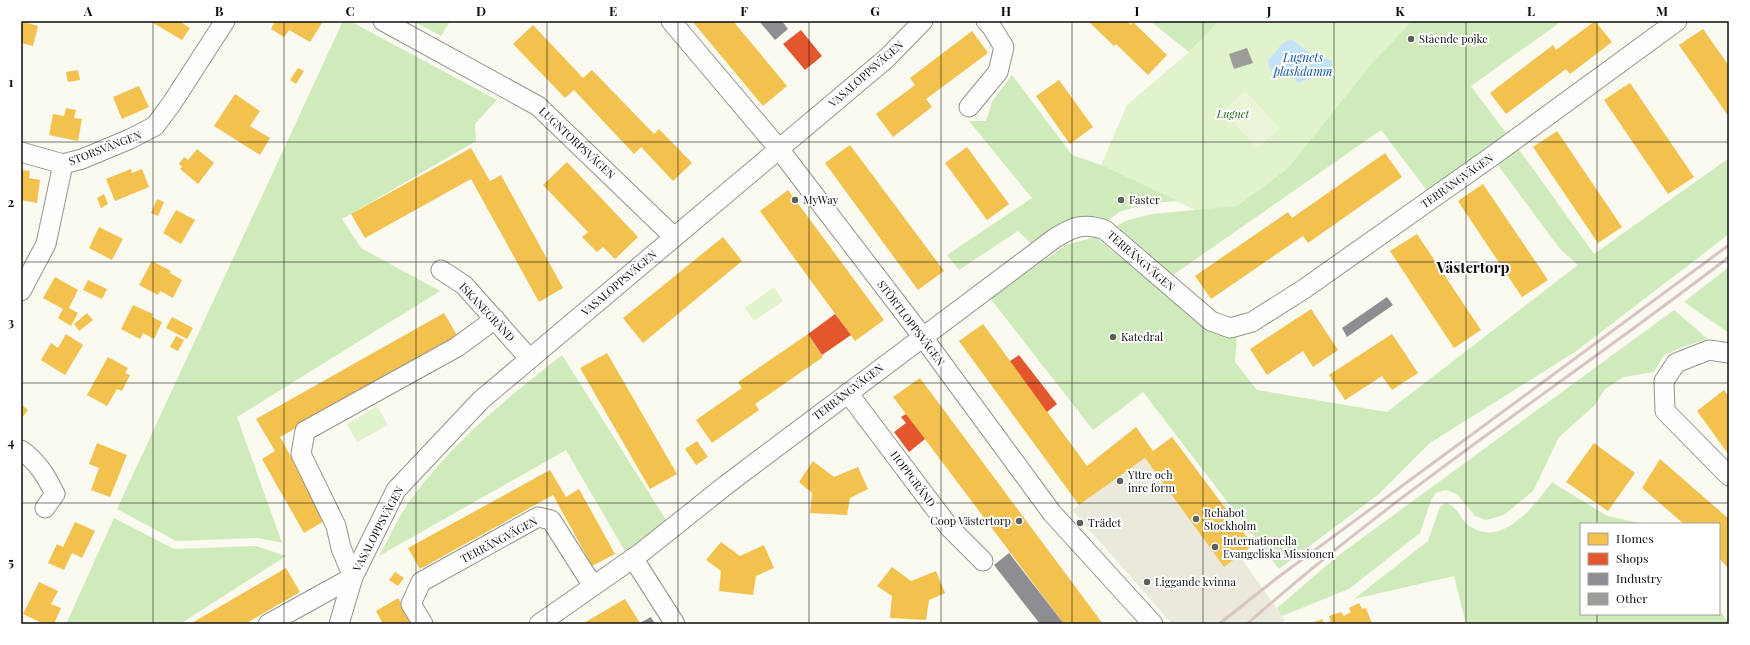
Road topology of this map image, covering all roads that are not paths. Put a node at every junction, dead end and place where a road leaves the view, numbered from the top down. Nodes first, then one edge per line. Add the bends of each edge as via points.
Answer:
1 (224, 21) edge
2 (383, 21) edge
3 (670, 21) edge
4 (923, 21) edge
5 (986, 21) edge
6 (1677, 21) edge
7 (969, 107) dead end
8 (779, 149) junction
9 (21, 152) edge
10 (63, 164) junction
11 (674, 237) junction
12 (441, 270) dead end
13 (21, 291) edge
14 (495, 319) junction
15 (922, 336) junction
16 (1729, 353) edge
17 (529, 358) junction
18 (848, 393) junction
19 (21, 450) edge
20 (1729, 476) edge
21 (44, 508) dead end
22 (633, 558) junction
23 (983, 560) dead end
24 (353, 577) junction
25 (593, 586) junction
26 (268, 624) edge
27 (339, 624) edge
28 (423, 624) edge
29 (539, 624) edge
30 (675, 624) edge
31 (1153, 624) edge

1 - 10 street, STORSVÄNGEN via 155,126 82,159
2 - 11 street, LUGNTORPSVÄGEN via 538,106
3 - 8 street, STÖRTLOPPSVÄGEN
4 - 8 street, VASALOPPSVÄGEN via 888,58
5 - 7 street via 1004,47 998,72
6 - 15 street, TERRÄNGVÄGEN via 1491,157 1304,289 1252,322 1230,328 1211,321 1105,230 1091,225 1070,229 1055,238
8 - 11 street, VASALOPPSVÄGEN
8 - 15 street, STÖRTLOPPSVÄGEN
9 - 10 street
10 - 13 street, STORSVÄNGEN via 46,244
11 - 17 street, VASALOPPSVÄGEN
12 - 14 street, ISKANEGRÄND via 464,284
14 - 17 street, ISKANEGRÄND
14 - 24 street via 457,347 305,431 301,454 336,526
15 - 18 street, TERRÄNGVÄGEN
15 - 31 street, STÖRTLOPPSVÄGEN via 1052,513
16 - 20 street via 1709,350 1676,363 1664,381 1665,411
17 - 24 street, VASALOPPSVÄGEN via 481,400 396,490
18 - 22 street, TERRÄNGVÄGEN
18 - 23 street, HOPPGRÄND via 949,527
19 - 21 street via 40,467 55,494
22 - 25 street, TERRÄNGVÄGEN
22 - 30 street
24 - 26 street, VASALOPPSVÄGEN
24 - 27 street, VASALOPPSVÄGEN
25 - 28 street, TERRÄNGVÄGEN via 551,520 538,517 420,582 411,604
25 - 29 street, TERRÄNGVÄGEN

